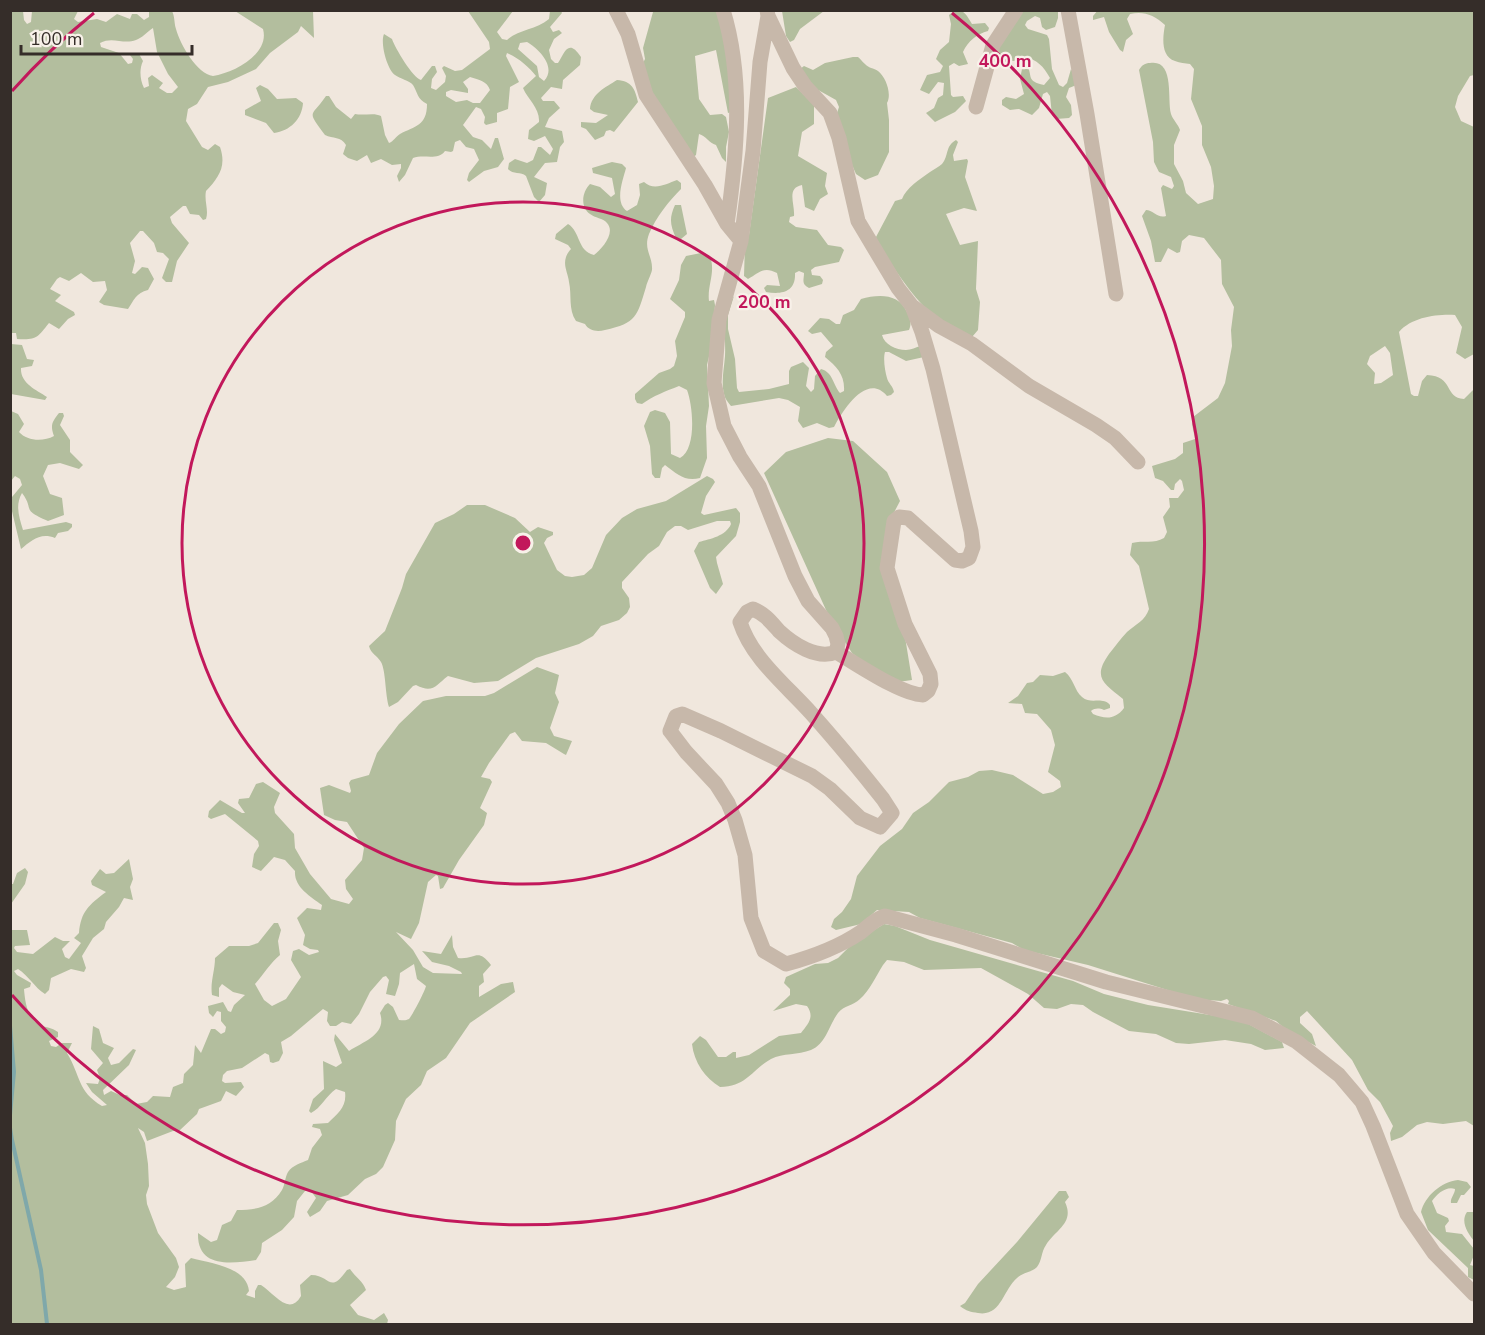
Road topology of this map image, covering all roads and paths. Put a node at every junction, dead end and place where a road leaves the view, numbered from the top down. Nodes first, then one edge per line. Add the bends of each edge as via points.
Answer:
1 (616, 10) edge
2 (723, 10) edge
3 (1016, 10) edge
4 (1068, 10) edge
5 (767, 13) edge
6 (976, 107) dead end
7 (727, 224) junction
8 (741, 241) junction
9 (1116, 294) dead end
10 (912, 306) junction
11 (1138, 462) dead end
12 (836, 652) junction
13 (1474, 1293) edge

1 - 7 street via 628,34 646,95
2 - 7 street via 729,30 738,114
3 - 6 street via 993,45
4 - 9 street
5 - 8 street
5 - 10 street via 793,68 830,113 858,221
7 - 8 street
8 - 12 street via 719,320 714,383 724,426 759,486 808,601 836,636
10 - 11 street via 1029,386 1115,438
10 - 12 street via 933,369 973,547 969,558 955,560 908,518 894,521 887,568 905,624 930,674 931,684 922,695 895,686
12 - 13 street via 824,655 810,651 753,609 740,622 756,653 883,799 892,813 880,827 860,818 812,776 682,714 672,722 670,731 716,784 735,820 745,855 751,918 764,951 786,964 816,956 885,916 1106,982 1252,1018 1297,1042 1339,1075 1362,1102 1407,1215 1434,1253

